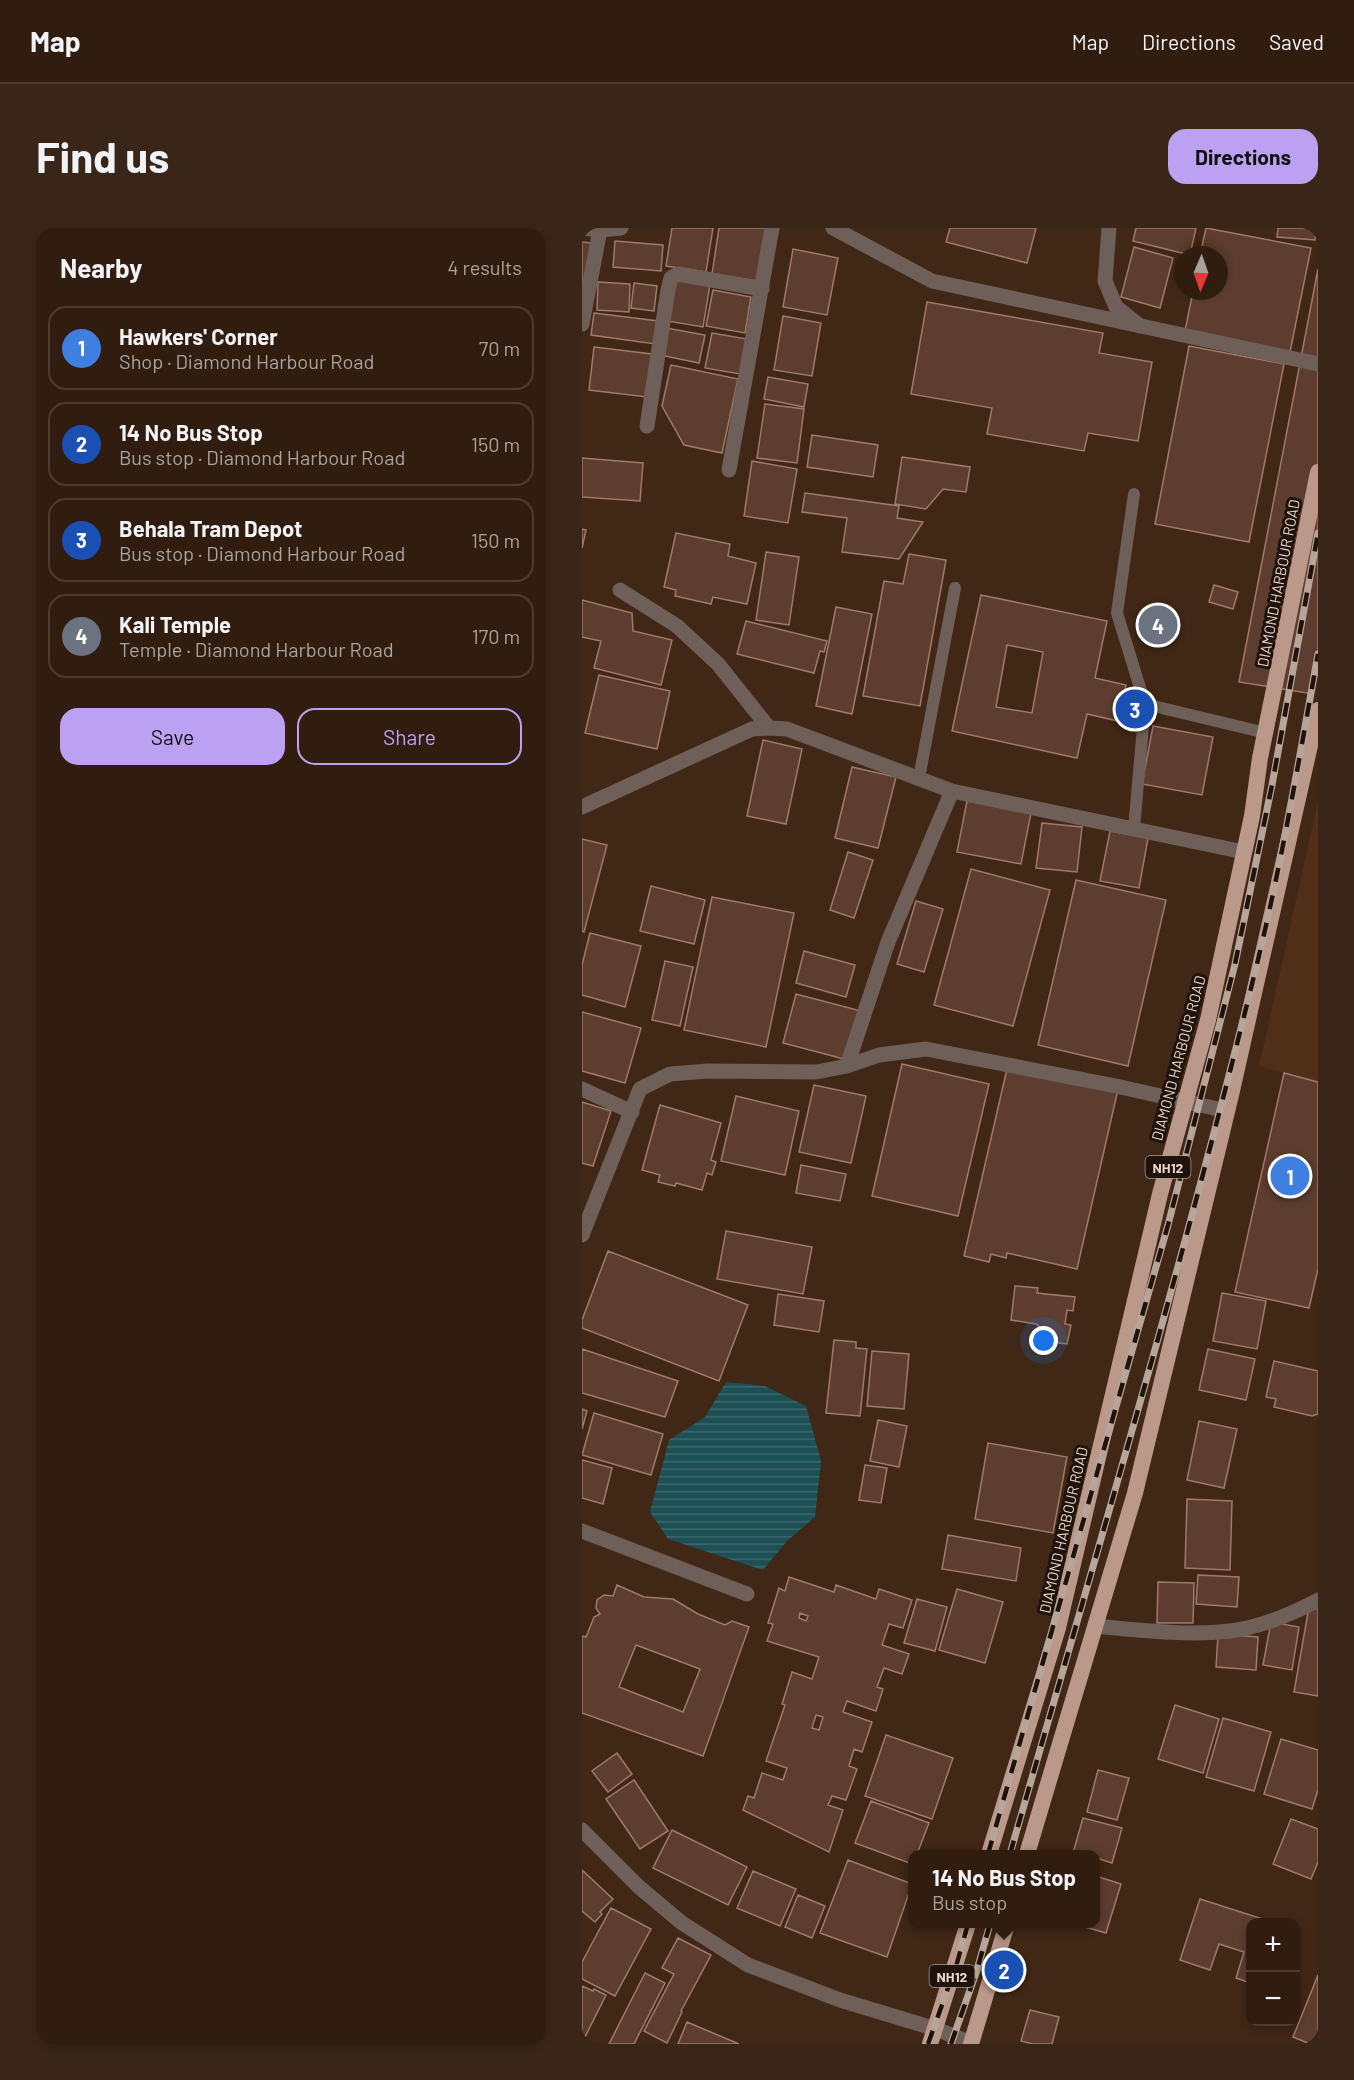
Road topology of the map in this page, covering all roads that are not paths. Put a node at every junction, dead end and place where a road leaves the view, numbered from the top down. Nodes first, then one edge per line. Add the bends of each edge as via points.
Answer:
1 (582, 228) edge
2 (621, 228) edge
3 (772, 228) edge
4 (833, 228) edge
5 (1109, 228) edge
6 (600, 230) junction
7 (762, 289) junction
8 (582, 324) edge
9 (1140, 326) junction
10 (1318, 364) edge
11 (647, 426) dead end
12 (729, 470) dead end
13 (1318, 472) edge
14 (1134, 494) dead end
15 (955, 588) dead end
16 (620, 590) dead end
17 (1145, 704) junction
18 (1318, 710) edge
19 (769, 728) junction
20 (1266, 734) junction
21 (919, 778) junction
22 (952, 791) junction
23 (582, 807) edge
24 (1134, 829) junction
25 (1244, 852) junction
26 (847, 1066) junction
27 (582, 1089) edge
28 (1186, 1101) junction
29 (1227, 1111) junction
30 (632, 1112) junction
31 (582, 1235) edge
32 (582, 1531) edge
33 (747, 1594) dead end
34 (1318, 1600) edge
35 (1095, 1626) junction
36 (582, 1830) edge
37 (990, 1850) edge
38 (1028, 1850) edge
39 (966, 1928) edge
40 (1006, 1928) edge
41 (933, 2037) edge
42 (971, 2044) edge

1 - 6 street
2 - 6 street
3 - 7 street
4 - 9 street via 932,281
5 - 9 street via 1105,281 1116,307
6 - 8 street
7 - 11 street via 678,274 671,278
7 - 12 street
9 - 10 street
13 - 20 highway, DIAMOND HARBOUR ROAD / NH12
14 - 17 lane via 1117,613
15 - 21 lane
16 - 19 street via 677,626 718,664
17 - 20 lane
17 - 24 lane
18 - 29 highway, NH12
19 - 21 street via 787,729
19 - 23 street via 752,729
20 - 25 highway, DIAMOND HARBOUR ROAD / NH12
21 - 22 street
22 - 24 street
22 - 26 street via 888,942
24 - 25 street
25 - 28 highway, DIAMOND HARBOUR ROAD / NH12 via 1208,1020
26 - 28 street via 879,1055 926,1048
26 - 30 street via 816,1072 670,1074 640,1089
27 - 30 street
28 - 29 street
28 - 37 highway, DIAMOND HARBOUR ROAD / NH12 via 1160,1194 1058,1628
29 - 35 highway, NH12 via 1135,1492
30 - 31 street
32 - 33 street
34 - 35 street via 1298,1611 1231,1631 1163,1632
35 - 38 highway, NH12
36 - 41 street via 682,1923 748,1965
39 - 41 highway, NH12
40 - 42 highway, NH12
41 - 42 street

